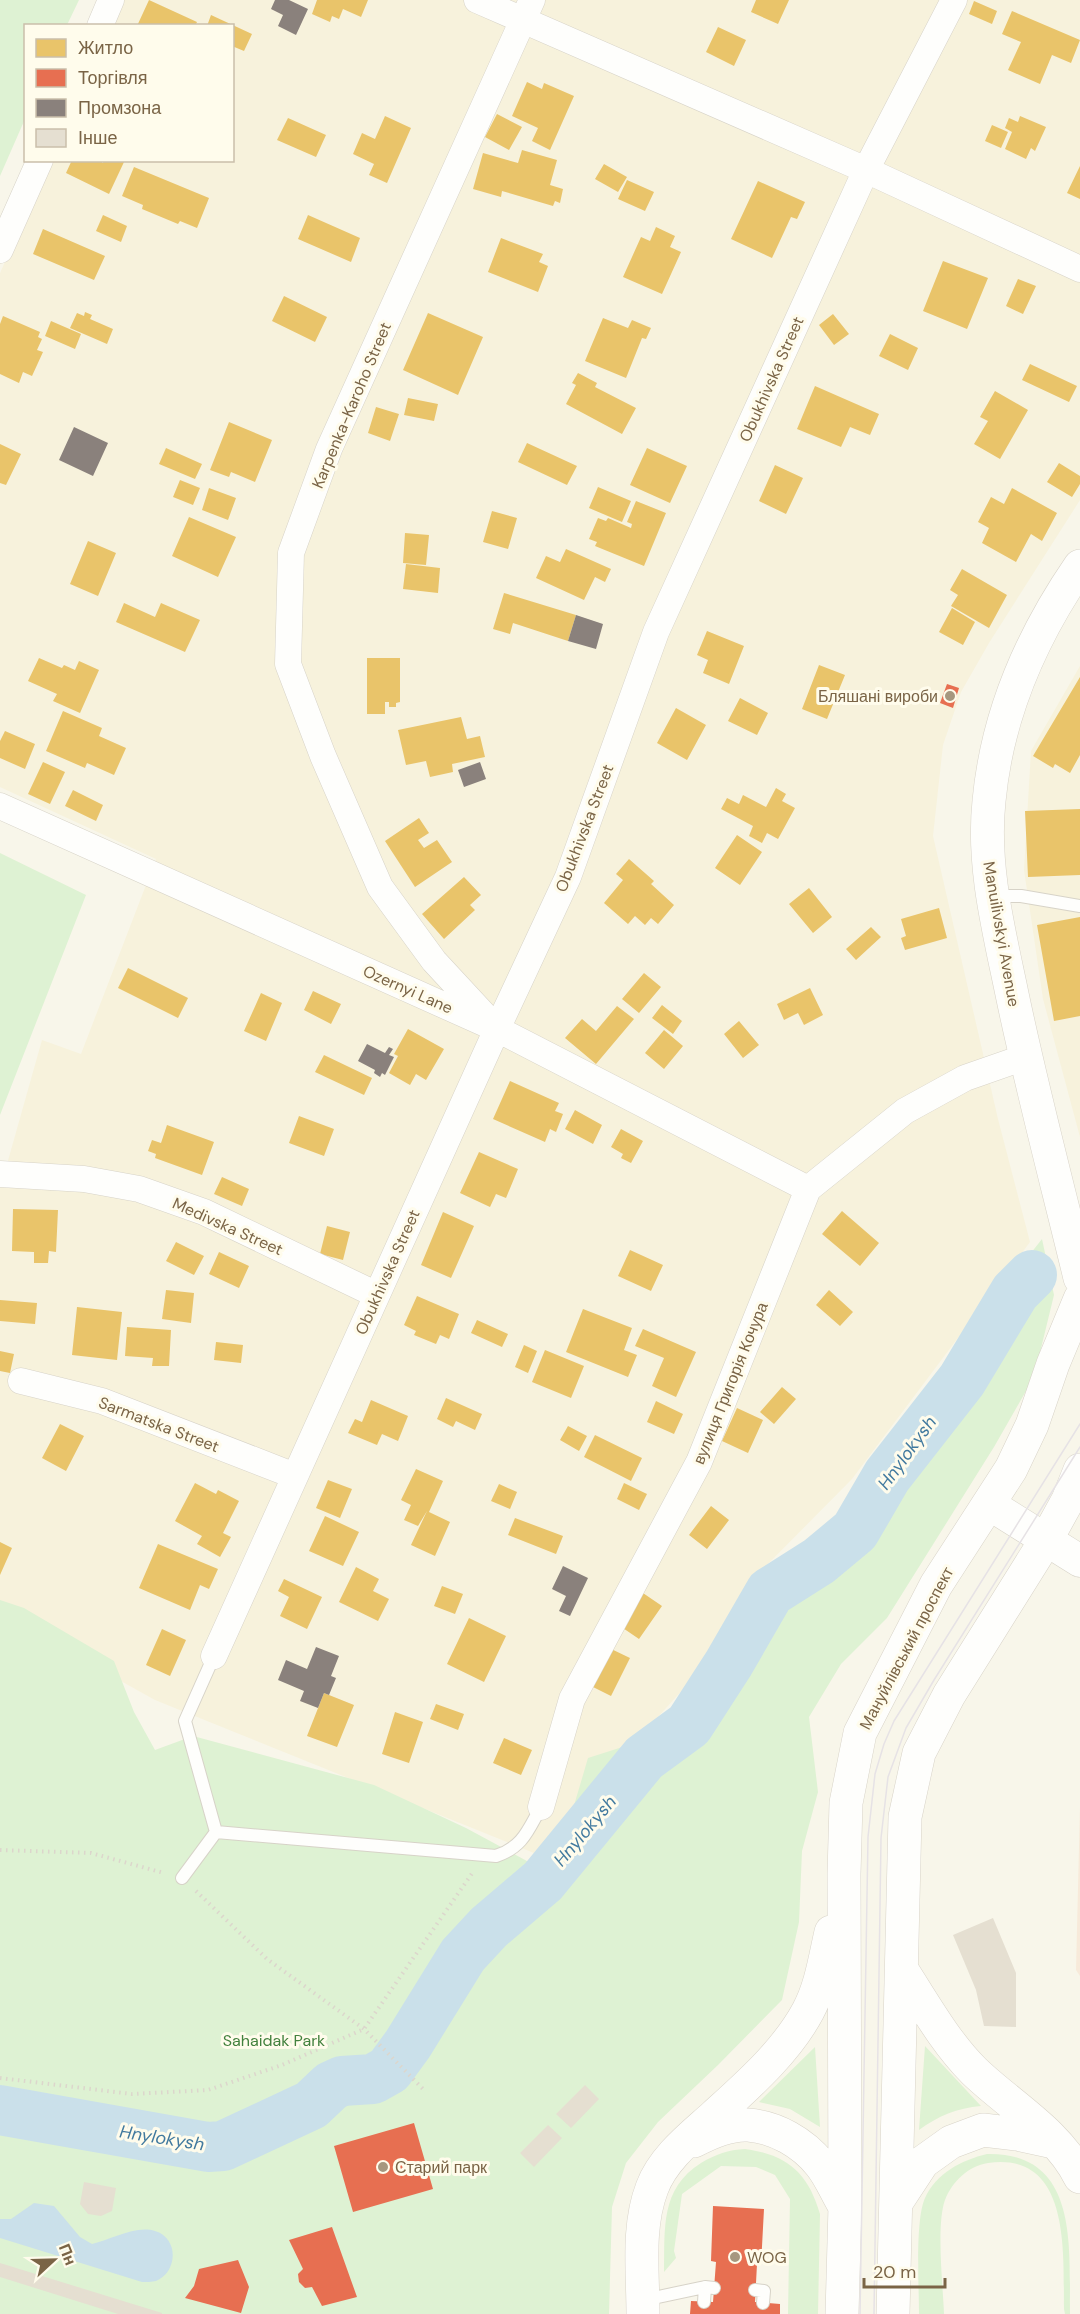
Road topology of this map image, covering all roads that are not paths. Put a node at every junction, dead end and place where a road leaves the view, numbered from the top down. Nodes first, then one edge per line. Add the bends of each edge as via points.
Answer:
1 (111, 0) edge
2 (477, 0) edge
3 (954, 0) edge
4 (528, 10) edge
5 (100, 24) edge
6 (39, 162) edge
7 (866, 170) junction
8 (0, 250) edge
9 (1080, 268) edge
10 (1080, 566) edge
11 (0, 807) edge
12 (993, 896) junction
13 (1080, 906) edge
14 (496, 1029) junction
15 (1026, 1057) junction
16 (0, 1174) edge
17 (808, 1189) junction
18 (1080, 1278) edge
19 (377, 1295) junction
20 (1080, 1299) edge
21 (21, 1381) dead end
22 (1080, 1470) edge
23 (295, 1476) junction
24 (989, 1504) junction
25 (1046, 1540) junction
26 (1080, 1561) edge
27 (214, 1656) joint
28 (541, 1807) joint
29 (216, 1832) junction
30 (844, 1875) junction
31 (182, 1878) road end
32 (902, 1970) junction
33 (1055, 2142) junction
34 (678, 2150) junction
35 (1080, 2177) edge
36 (896, 2203) junction
37 (845, 2206) junction
38 (755, 2290) dead end
39 (704, 2302) dead end
40 (763, 2303) dead end
41 (643, 2307) edge
42 (842, 2314) edge
43 (893, 2314) edge

1 - 5 street
2 - 4 street
3 - 7 street, Obukhivska Street
4 - 7 street
4 - 14 street, Karpenka-Karoho Street via 328,448 291,553 290,575 288,664 380,886 434,961
6 - 8 street
7 - 9 street
7 - 14 street, Obukhivska Street via 656,632 567,877
10 - 12 main road, Manuilivskyi Avenue via 1029,651 1007,705 988,802 987,847
11 - 14 street, Ozernyi Lane
12 - 13 lane via 1021,896
12 - 15 main road, Manuilivskyi Avenue
14 - 17 street, Ozernyi Lane
14 - 19 street, Obukhivska Street
15 - 17 street, вулиця Григорія Кочура via 965,1078 906,1111
15 - 18 main road, Manuilivskyi Avenue
16 - 19 street, Medivska Street via 84,1179 139,1190 204,1212
17 - 28 street, вулиця Григорія Кочура via 699,1462 572,1699
19 - 23 street, Obukhivska Street
20 - 24 main road, Мануйлівський проспект via 1032,1425
21 - 23 street, Sarmatska Street via 102,1401
22 - 25 main road
23 - 27 street, Obukhivska Street
24 - 25 street
24 - 30 main road, Мануйлівський проспект via 936,1585 860,1732 846,1803
25 - 26 street
25 - 32 main road via 949,1695 919,1753 905,1817
27 - 29 lane via 185,1721
28 - 29 lane via 519,1845 508,1852 484,1857
29 - 31 lane
30 - 34 main road via 809,2010 772,2059
30 - 37 main road, Мануйлівський проспект
32 - 33 main road via 973,2070
32 - 36 main road
33 - 35 main road
33 - 36 main road via 983,2130 951,2142 923,2162
34 - 37 main road via 723,2129 747,2125 773,2131 799,2143 821,2165
34 - 41 main road via 653,2184 645,2207
36 - 43 main road
37 - 42 main road, Мануйлівський проспект
38 - 40 lane via 764,2291
39 - 41 lane via 710,2288

